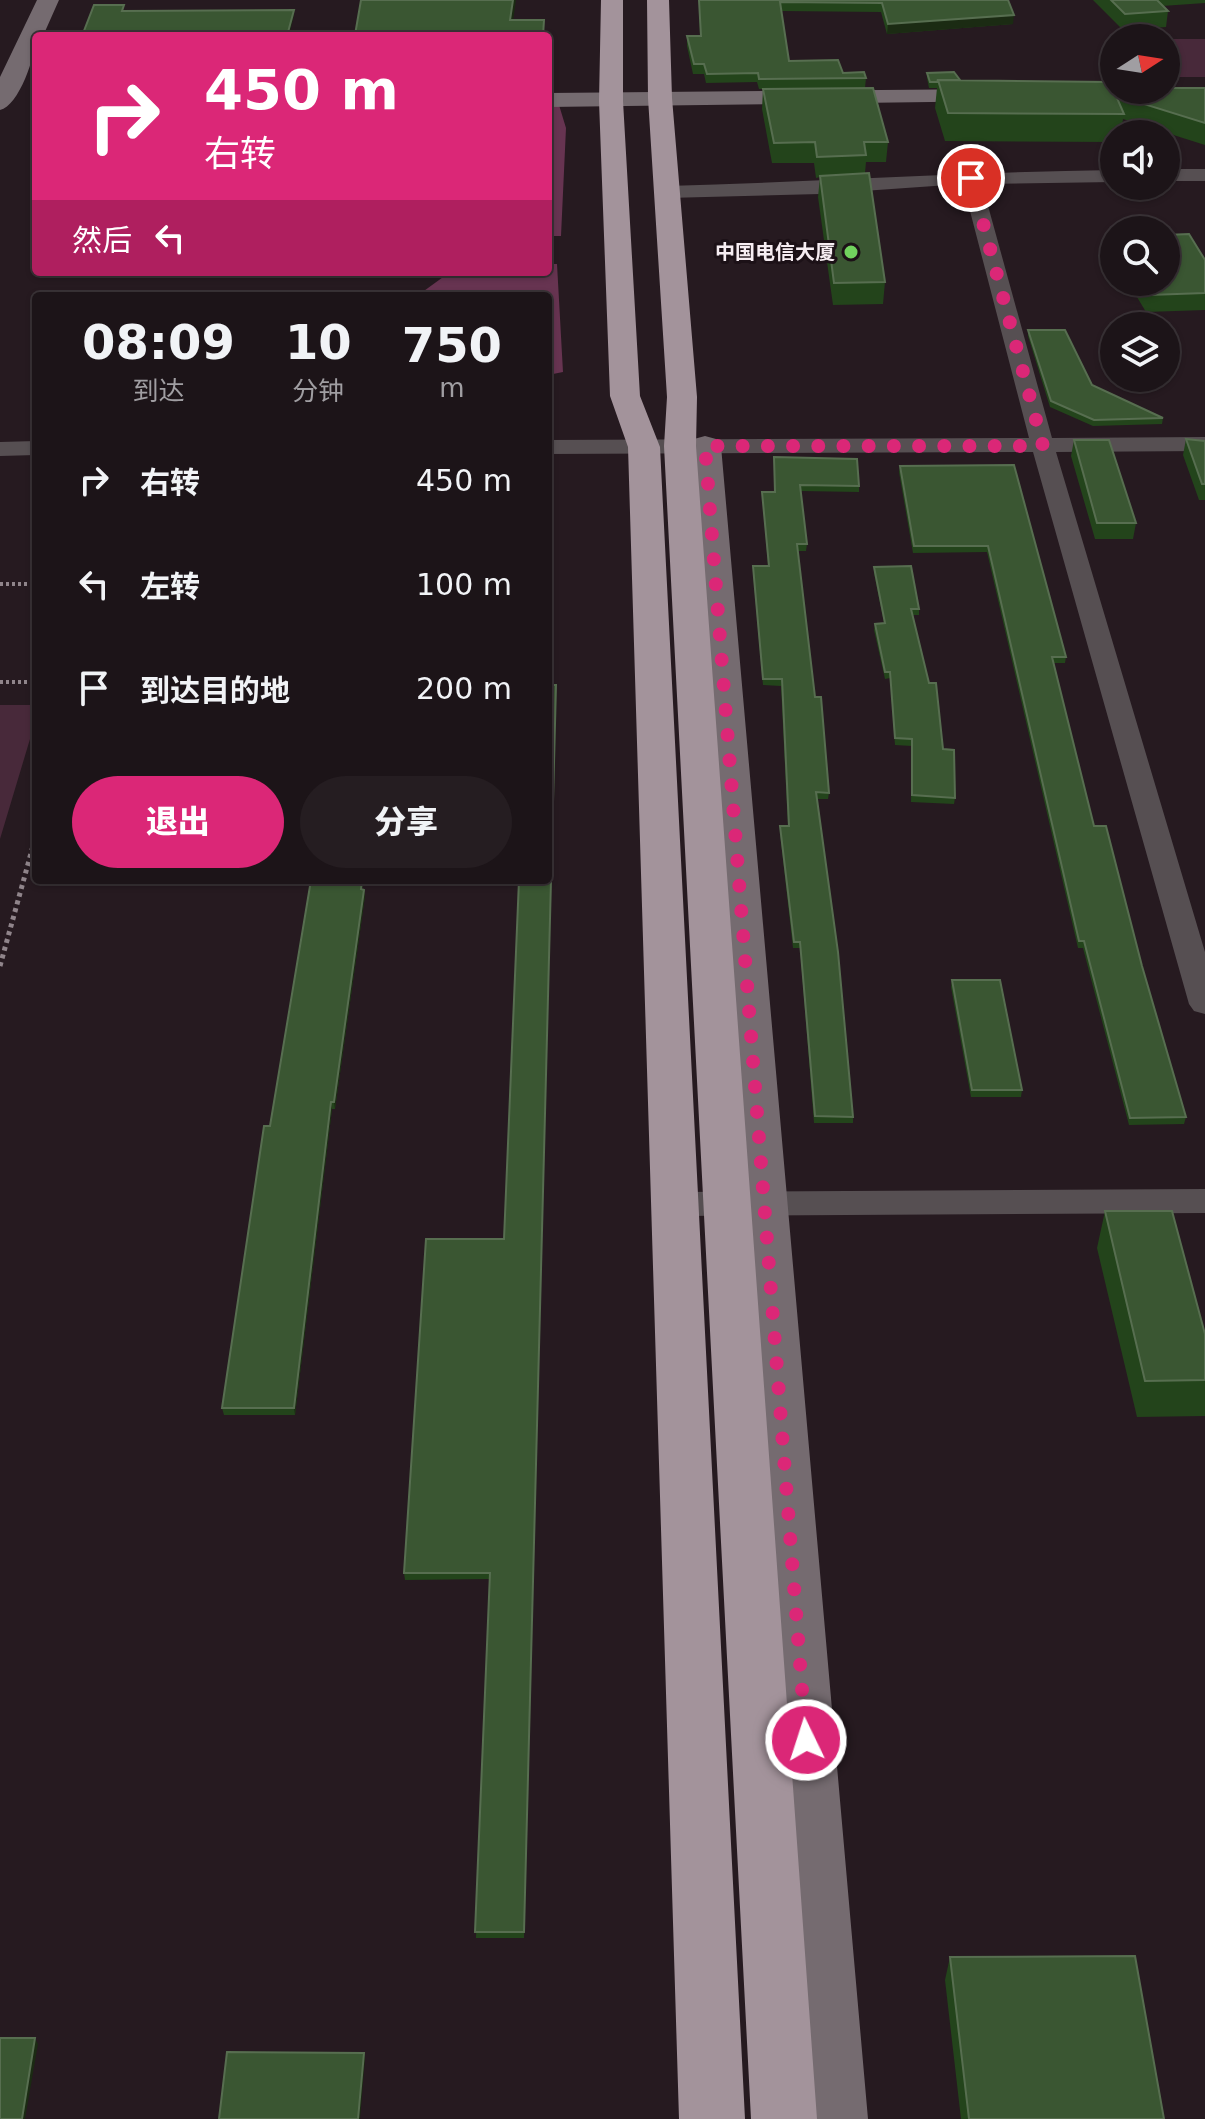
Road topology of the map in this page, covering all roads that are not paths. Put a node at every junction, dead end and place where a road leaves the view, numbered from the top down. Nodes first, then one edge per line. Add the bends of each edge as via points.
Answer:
1 (48, 0) edge
2 (612, 0) edge
3 (658, 0) edge
4 (35, 32) edge
5 (32, 39) edge
6 (1028, 96) edge
7 (660, 98) junction
8 (552, 100) edge
9 (7, 101) edge
10 (611, 101) junction
11 (1180, 175) edge
12 (1205, 175) edge
13 (1100, 176) edge
14 (971, 178) junction
15 (667, 192) junction
16 (1205, 444) edge
17 (676, 446) junction
18 (1043, 446) junction
19 (552, 447) edge
20 (32, 448) edge
21 (0, 449) edge
22 (1205, 1004) edge
23 (1205, 1201) edge
24 (675, 1204) junction
25 (746, 1204) junction
26 (712, 2119) edge
27 (784, 2119) edge
28 (835, 2119) edge

1 - 4 street
2 - 10 highway
3 - 7 highway
5 - 9 street
6 - 7 street
7 - 10 street
7 - 15 highway
8 - 10 street
10 - 17 highway via 625,396
11 - 12 street
13 - 14 street
14 - 15 street
14 - 18 street
15 - 17 highway via 682,397
16 - 18 street
17 - 18 street
17 - 19 street
17 - 24 highway
17 - 25 highway
18 - 22 street
20 - 21 street
23 - 25 street
24 - 25 street
24 - 26 highway
25 - 27 highway
25 - 28 street

